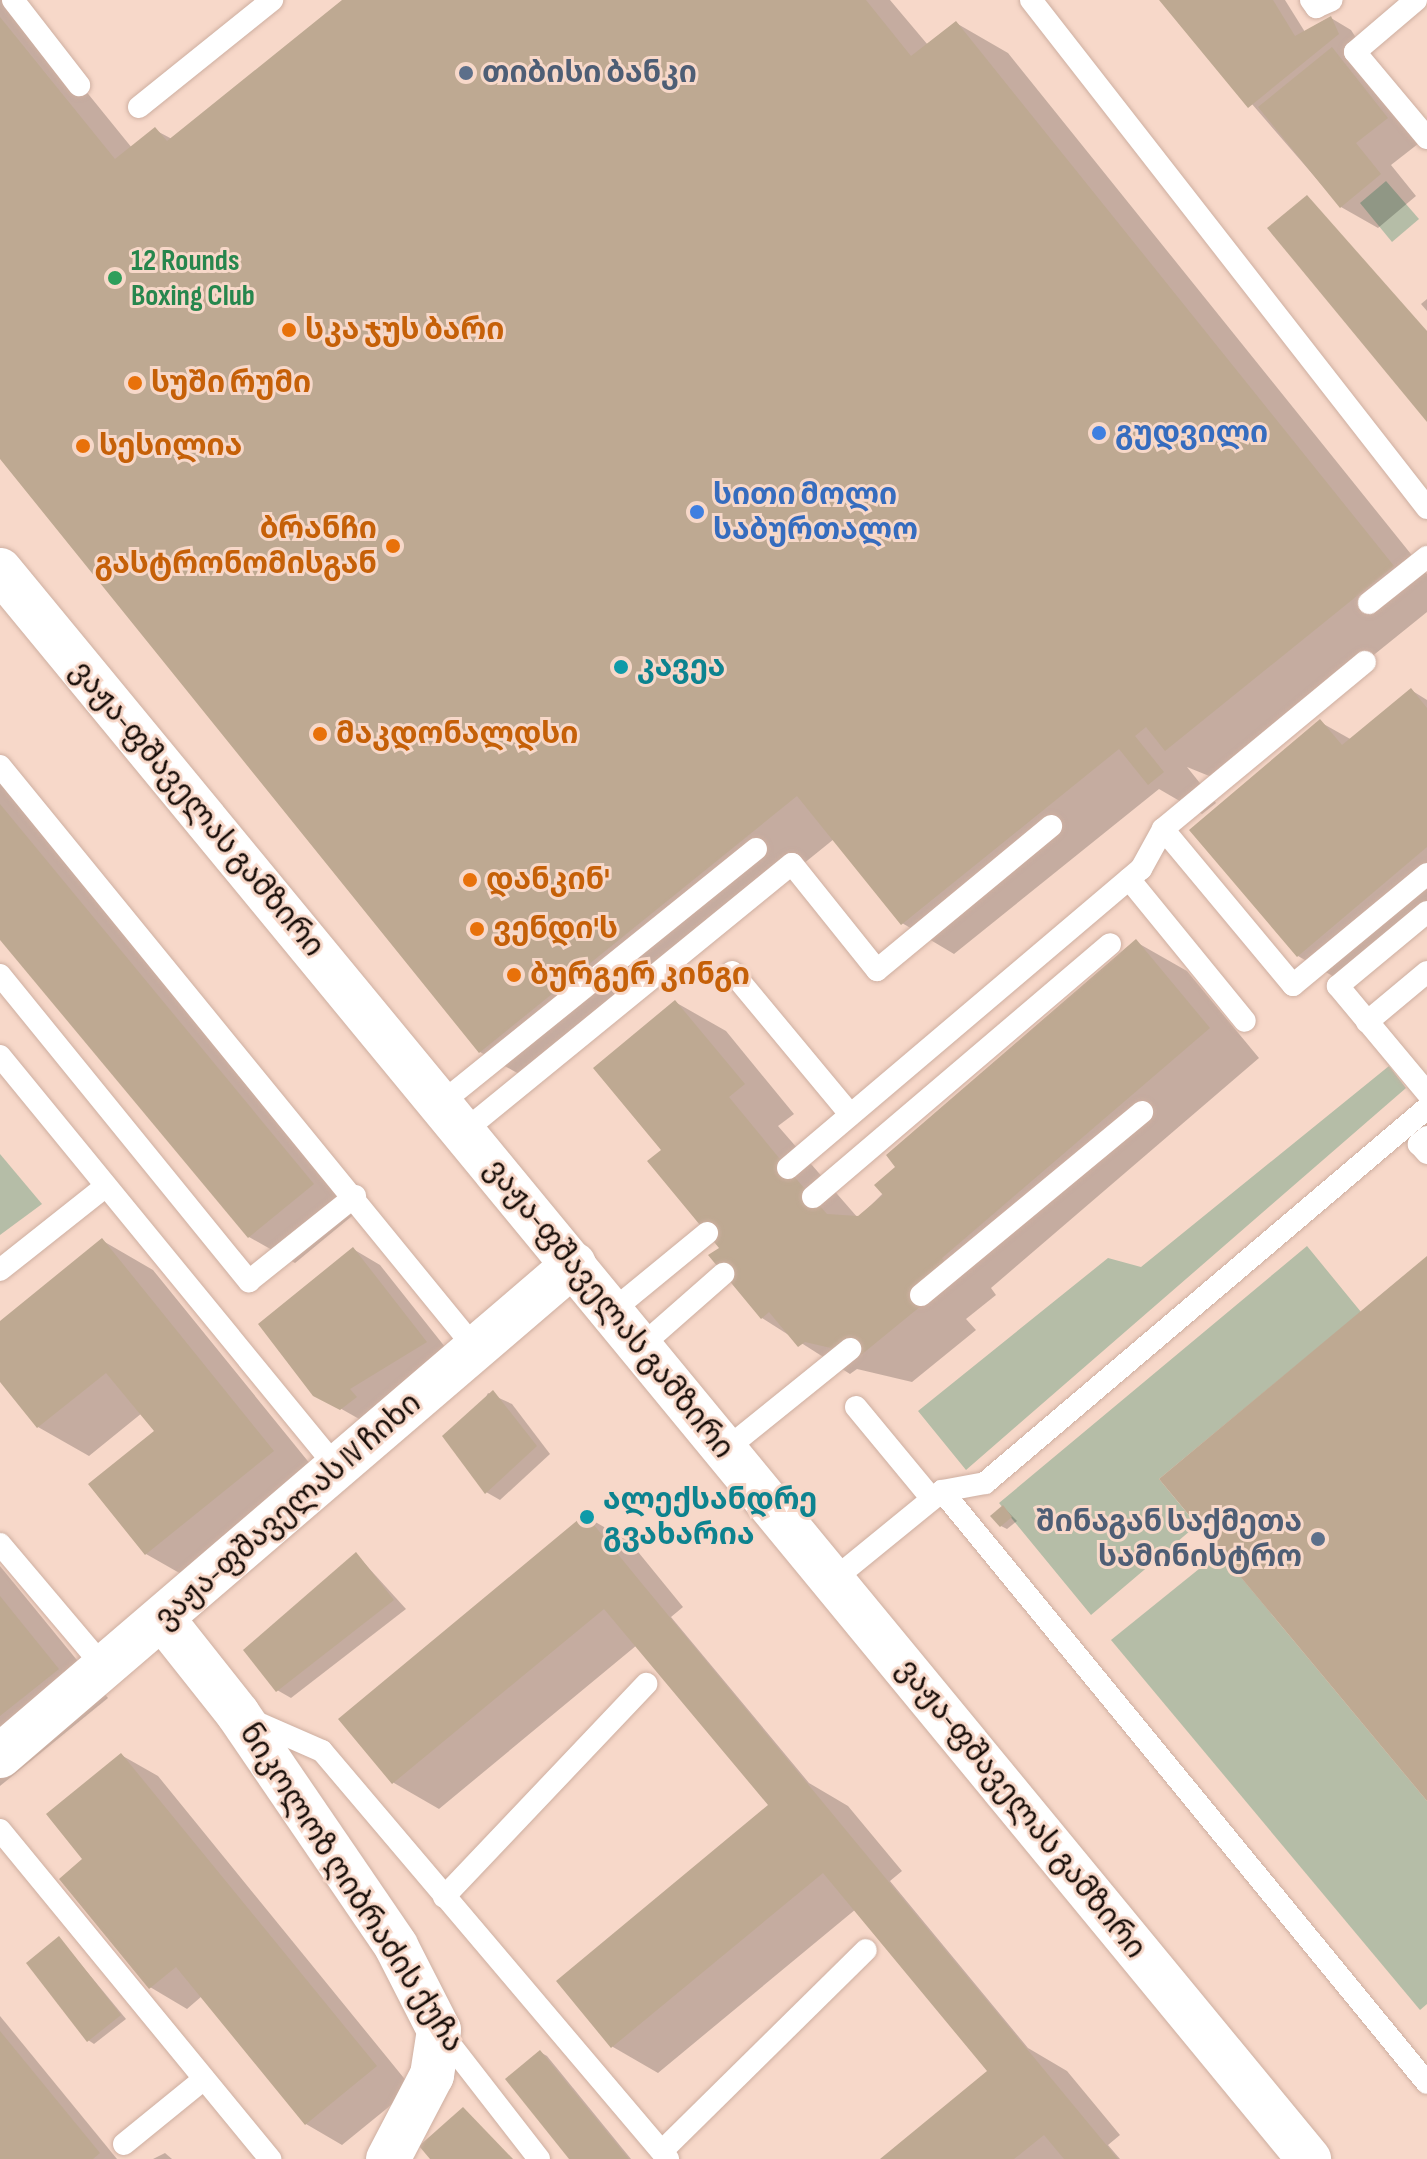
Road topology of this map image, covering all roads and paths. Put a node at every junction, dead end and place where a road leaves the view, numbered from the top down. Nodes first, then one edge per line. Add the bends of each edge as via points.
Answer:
1 (13, 0) edge
2 (272, 0) edge
3 (1031, 0) edge
4 (1311, 0) edge
5 (1332, 0) edge
6 (1416, 0) edge
7 (79, 85) dead end
8 (139, 107) dead end
9 (1427, 138) edge
10 (1427, 508) edge
11 (1427, 557) edge
12 (0, 570) edge
13 (1369, 603) dead end
14 (1365, 662) dead end
15 (0, 766) edge
16 (1051, 826) dead end
17 (1163, 829) junction
18 (756, 849) dead end
19 (1427, 874) edge
20 (1129, 879) junction
21 (1427, 912) edge
22 (1110, 944) dead end
23 (732, 972) dead end
24 (1427, 972) edge
25 (0, 975) edge
26 (1245, 1021) dead end
27 (1367, 1022) junction
28 (0, 1056) edge
29 (1427, 1093) edge
30 (1427, 1108) edge
31 (1142, 1112) dead end
32 (849, 1113) junction
33 (452, 1118) junction
34 (1427, 1137) edge
35 (1427, 1153) edge
36 (788, 1168) dead end
37 (106, 1186) junction
38 (355, 1196) junction
39 (813, 1197) dead end
40 (707, 1233) dead end
41 (574, 1264) junction
42 (0, 1270) edge
43 (723, 1274) dead end
44 (921, 1295) dead end
45 (612, 1311) junction
46 (640, 1347) junction
47 (475, 1348) junction
48 (850, 1349) dead end
49 (856, 1407) dead end
50 (725, 1450) junction
51 (338, 1469) junction
52 (937, 1495) junction
53 (0, 1544) edge
54 (833, 1580) junction
55 (162, 1618) junction
56 (104, 1667) junction
57 (646, 1684) dead end
58 (238, 1714) junction
59 (0, 1756) edge
60 (0, 1830) edge
61 (444, 1897) junction
62 (866, 1950) dead end
63 (439, 2030) junction
64 (204, 2079) junction
65 (1427, 2083) edge
66 (124, 2144) dead end
67 (665, 2155) edge
68 (270, 2159) edge
69 (388, 2159) edge
70 (539, 2159) edge
71 (1309, 2159) edge

1 - 7 lane
2 - 8 lane
3 - 10 lane
4 - 5 lane via 1316,7
6 - 9 lane via 1355,52
11 - 13 lane
12 - 33 main road, ვაჟა-ფშაველას გამზირი
14 - 17 lane
15 - 38 lane
16 - 33 lane via 877,970 792,864
17 - 19 lane via 1293,985
17 - 20 lane
18 - 33 lane
20 - 26 lane
20 - 32 lane
21 - 27 lane via 1338,986
22 - 39 lane
23 - 32 lane
24 - 27 lane
25 - 38 lane via 249,1281
27 - 29 lane
28 - 37 lane
30 - 52 lane via 985,1483
31 - 44 lane
32 - 36 lane
33 - 41 main road, ვაჟა-ფშაველას გამზირი
34 - 35 lane via 1419,1144
37 - 42 lane
37 - 51 lane
38 - 47 lane
40 - 45 lane
41 - 45 main road, ვაჟა-ფშაველას გამზირი
41 - 47 main road, ვაჟა-ფშაველას IV ჩიხი
43 - 46 lane
45 - 46 main road, ვაჟა-ფშაველას გამზირი
46 - 50 main road, ვაჟა-ფშაველას გამზირი
47 - 51 main road, ვაჟა-ფშაველას IV ჩიხი
48 - 50 lane
49 - 52 lane
50 - 54 main road, ვაჟა-ფშაველას გამზირი
51 - 55 main road, ვაჟა-ფშაველას IV ჩიხი
52 - 54 lane
52 - 65 lane
53 - 56 lane
54 - 71 main road, ვაჟა-ფშაველას გამზირი
55 - 56 main road, ვაჟა-ფშაველას IV ჩიხი
55 - 58 main road, ნიკოლოზ ღიბრაძის ქუჩა
56 - 59 main road, ვაჟა-ფშაველას IV ჩიხი
57 - 61 lane
58 - 61 lane via 322,1751
58 - 63 main road, ნიკოლოზ ღიბრაძის ქუჩა via 396,1946
60 - 64 lane
61 - 67 lane
62 - 67 lane
63 - 69 main road via 432,2075
63 - 70 lane, ნიკოლოზ ღიბრაძის ქუჩა
64 - 66 lane
64 - 68 lane

